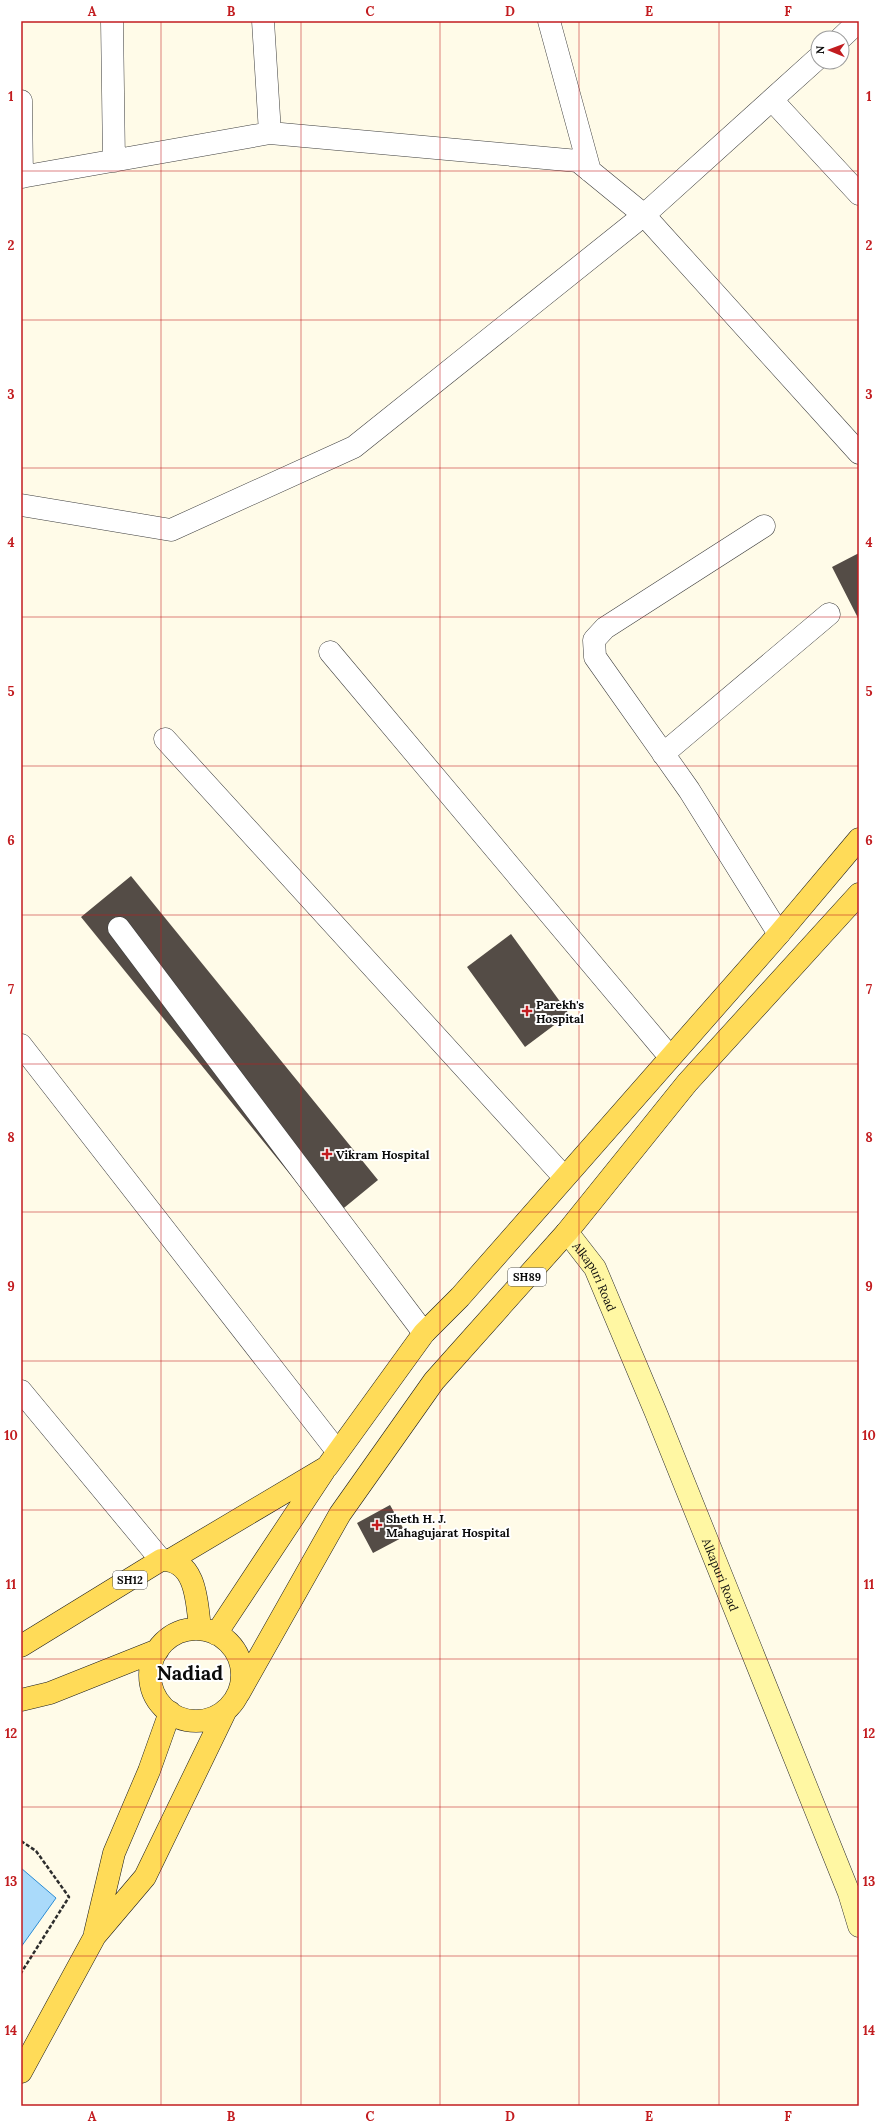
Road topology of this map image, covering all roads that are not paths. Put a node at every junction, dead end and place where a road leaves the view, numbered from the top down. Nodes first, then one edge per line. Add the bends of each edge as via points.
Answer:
1 (112, 21) edge
2 (263, 21) edge
3 (549, 21) edge
4 (859, 21) edge
5 (849, 30) edge
6 (810, 65) edge
7 (772, 100) junction
8 (21, 101) edge
9 (270, 133) junction
10 (114, 161) junction
11 (590, 171) junction
12 (21, 177) edge
13 (859, 194) edge
14 (644, 215) junction
15 (859, 453) edge
16 (21, 505) edge
17 (764, 526) dead end
18 (829, 614) dead end
19 (330, 652) dead end
20 (165, 739) dead end
21 (663, 754) junction
22 (859, 839) edge
23 (859, 894) edge
24 (119, 928) dead end
25 (779, 934) junction
26 (21, 1045) edge
27 (670, 1057) junction
28 (564, 1177) junction
29 (567, 1232) junction
30 (424, 1333) junction
31 (21, 1391) edge
32 (332, 1459) junction
33 (166, 1560) junction
34 (208, 1631) junction
35 (21, 1646) edge
36 (158, 1650) junction
37 (239, 1693) junction
38 (21, 1700) edge
39 (226, 1710) junction
40 (170, 1712) junction
41 (859, 1926) edge
42 (95, 1936) junction
43 (21, 2072) edge

1 - 10 street
2 - 9 street
3 - 11 street
4 - 5 street
6 - 7 street
7 - 13 street
7 - 14 street
8 - 12 street
9 - 10 street
9 - 11 street via 578,161
10 - 12 street
11 - 14 street
14 - 15 street
14 - 16 street via 354,447 171,530
17 - 21 street via 605,628 594,640 595,657
18 - 21 street
19 - 27 street
20 - 28 street
21 - 25 street
22 - 25 main road, SH89
23 - 29 main road, SH89 via 686,1083
24 - 30 street
25 - 27 main road, SH89
26 - 32 street
27 - 28 main road, SH89
28 - 30 main road, SH89 via 460,1296
29 - 37 main road, SH89 via 434,1381 340,1514
29 - 41 street, Alkapuri Road via 595,1268 849,1893
30 - 32 main road, SH89
31 - 33 street
32 - 33 main road, SH89
32 - 34 main road
33 - 34 main road via 182,1566 195,1589
33 - 35 main road, SH12
34 - 36 main road via 185,1630 172,1636
34 - 37 main road via 226,1640 235,1651 241,1664
36 - 38 main road via 50,1692
36 - 40 main road via 151,1672 152,1686 158,1700
37 - 39 main road
39 - 40 main road via 207,1720 193,1721 179,1718
39 - 42 main road via 145,1877
40 - 42 main road via 114,1853
42 - 43 main road

